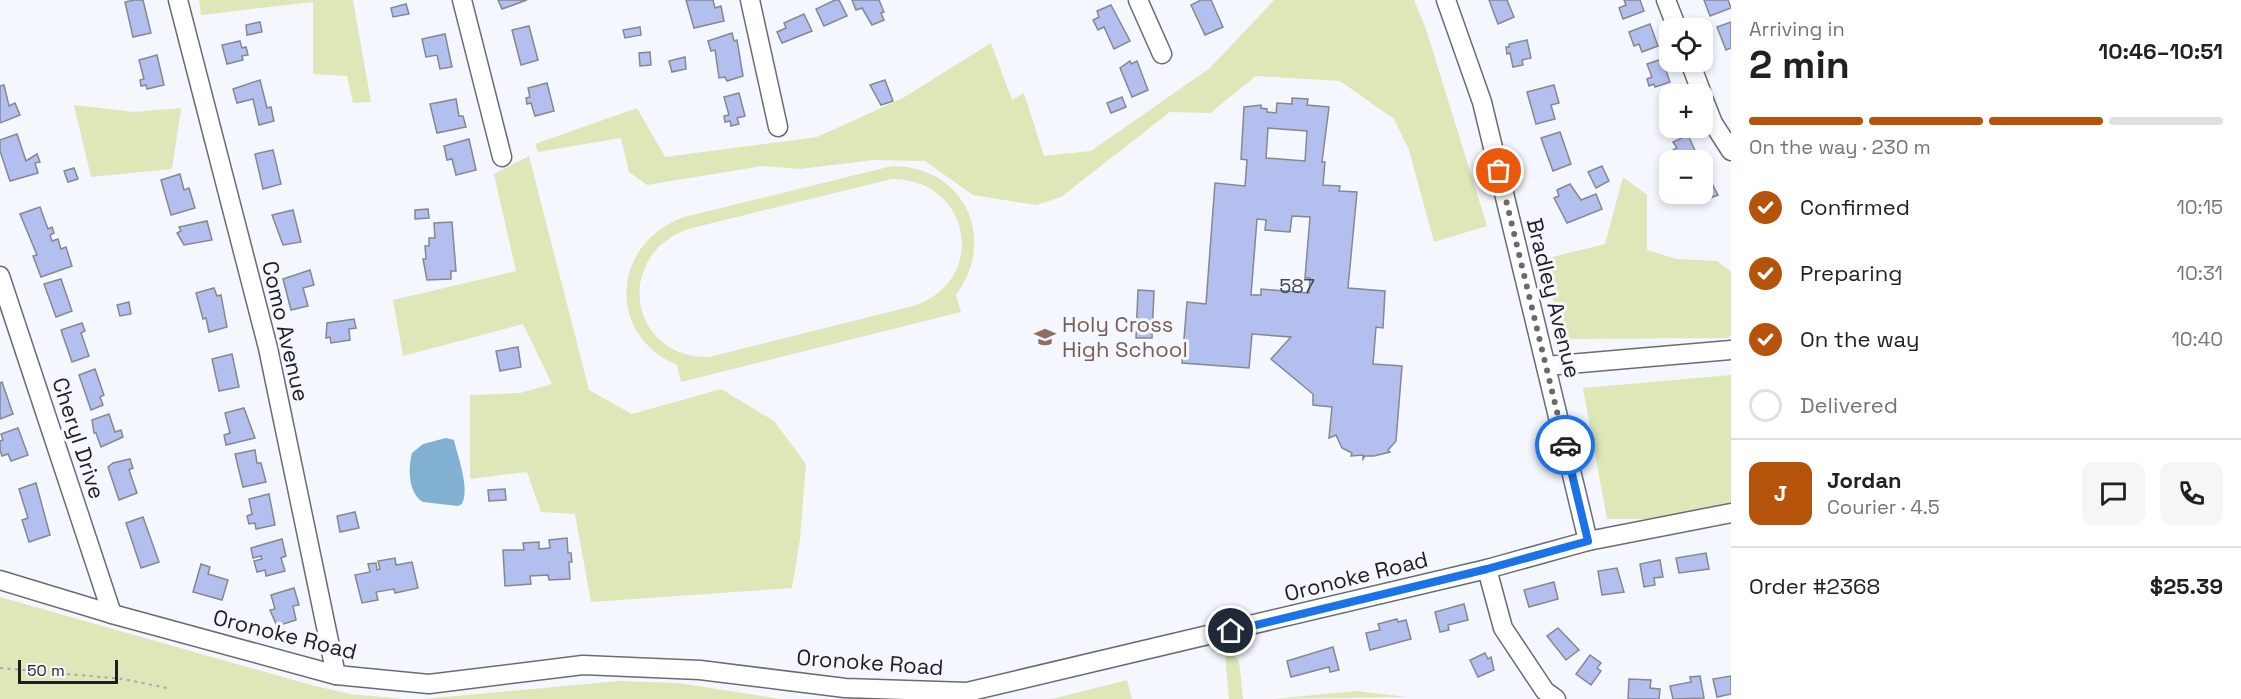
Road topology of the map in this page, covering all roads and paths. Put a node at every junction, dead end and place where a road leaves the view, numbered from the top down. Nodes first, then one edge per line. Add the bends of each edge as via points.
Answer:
1 (178, 0) edge
2 (462, 0) edge
3 (1138, 0) edge
4 (1446, 0) edge
5 (1666, 0) edge
6 (753, 1) edge
7 (1673, 18) edge
8 (1162, 54) dead end
9 (1713, 123) edge
10 (778, 127) dead end
11 (1731, 151) edge
12 (502, 157) dead end
13 (0, 276) edge
14 (1731, 350) edge
15 (1546, 366) junction
16 (1731, 513) edge
17 (1588, 541) junction
18 (1487, 569) junction
19 (0, 580) edge
20 (112, 614) junction
21 (0, 668) edge
22 (336, 675) junction
23 (167, 688) dead end
24 (1556, 699) edge

1 - 22 street, Como Avenue via 265,336
2 - 12 street
3 - 8 street
4 - 15 street, Bradley Avenue via 1482,102
5 - 7 street
6 - 10 street
9 - 11 street
13 - 20 street, Cheryl Drive
14 - 15 street
15 - 17 street, Bradley Avenue
16 - 17 street, Oronoke Road
17 - 18 street, Oronoke Road
18 - 22 street, Oronoke Road via 967,692 845,688 700,670 583,665 429,684
18 - 24 street via 1503,628 1545,691
19 - 20 street, Oronoke Road
20 - 22 street, Oronoke Road
21 - 23 path via 123,679

